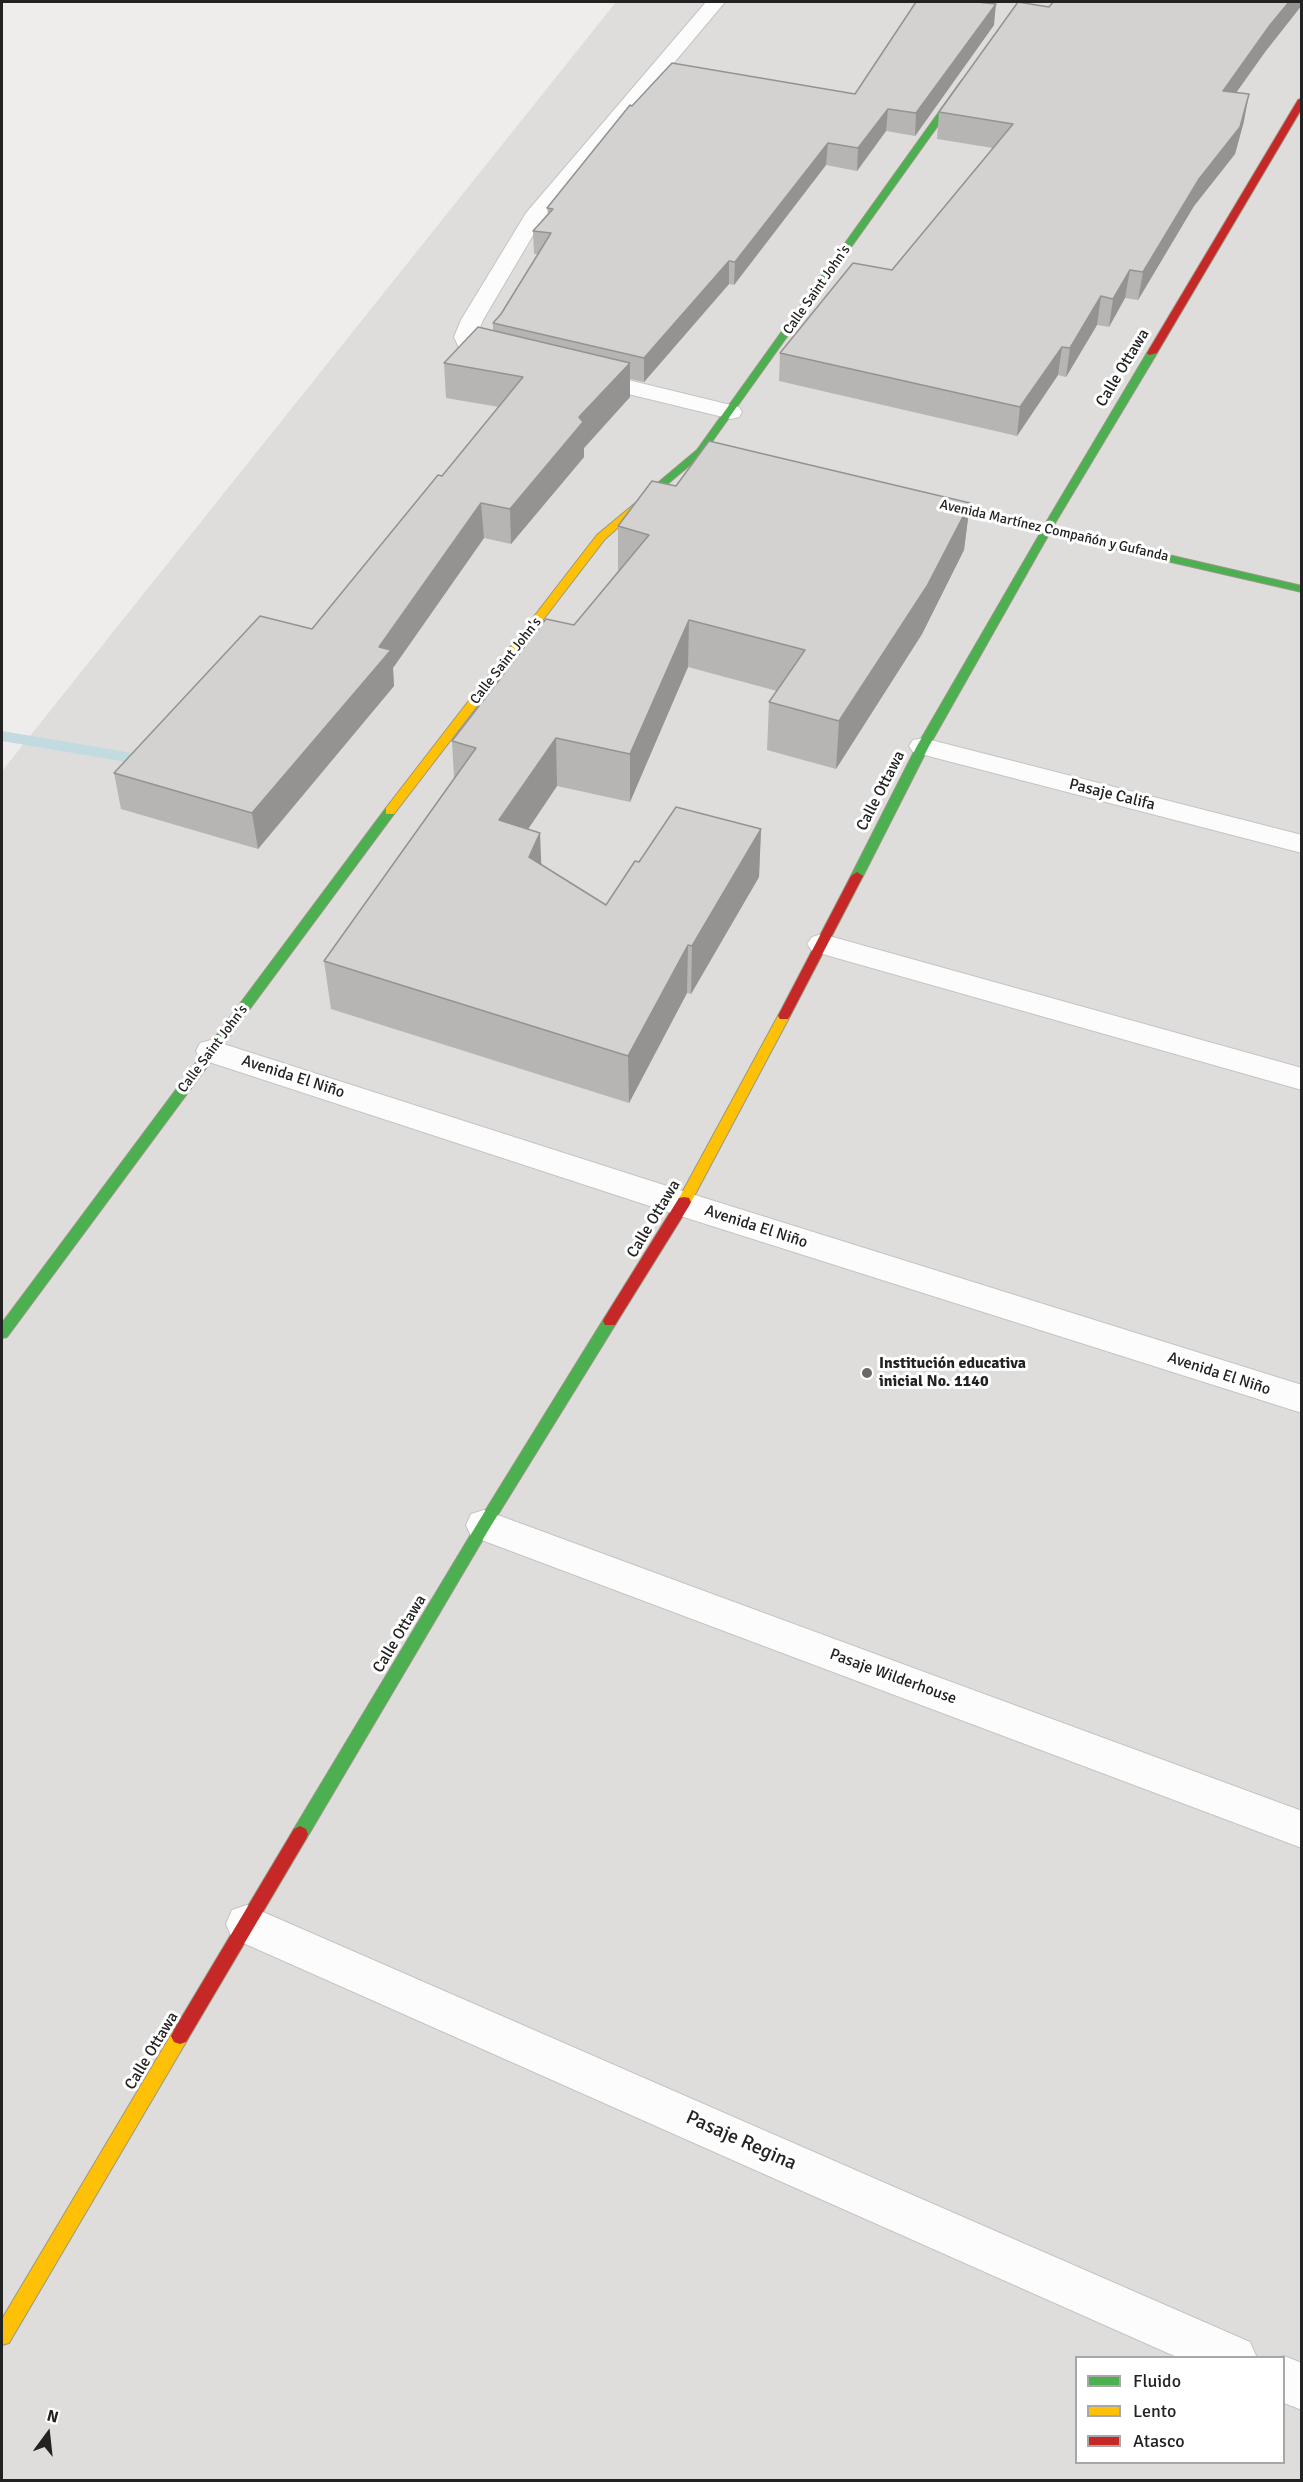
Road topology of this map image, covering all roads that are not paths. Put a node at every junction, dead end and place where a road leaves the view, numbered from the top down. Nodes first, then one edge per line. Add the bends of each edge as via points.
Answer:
1 (716, 2) edge
2 (970, 74) edge
3 (1302, 100) edge
4 (527, 362) edge
5 (572, 373) edge
6 (731, 412) junction
7 (908, 498) edge
8 (1047, 529) junction
9 (1302, 589) edge
10 (923, 746) junction
11 (1302, 844) edge
12 (822, 944) junction
13 (212, 1051) junction
14 (1302, 1079) edge
15 (683, 1204) junction
16 (2, 1333) edge
17 (1302, 1400) edge
18 (484, 1525) junction
19 (1302, 1830) edge
20 (247, 1924) junction
21 (2, 2336) edge
22 (1229, 2356) edge
23 (1285, 2379) edge
24 (1302, 2387) edge

1 - 4 street via 533,217 472,320 465,337 470,349
2 - 6 street, Calle Saint John's
3 - 8 street, Calle Ottawa
5 - 6 street
6 - 13 street, Calle Saint John's via 706,453 601,537 416,776
7 - 8 street, Avenida Martínez Compañón y Gufanda
8 - 9 street, Avenida Martínez Compañón y Gufanda
8 - 10 street, Calle Ottawa
10 - 11 street, Pasaje Califa
10 - 12 street, Calle Ottawa
12 - 14 street
12 - 15 street, Calle Ottawa
13 - 15 street, Avenida El Niño
13 - 16 street, Calle Saint John's
15 - 17 street, Avenida El Niño
15 - 18 street, Calle Ottawa
18 - 19 street, Pasaje Wilderhouse
18 - 20 street, Calle Ottawa
20 - 21 street, Calle Ottawa
20 - 22 street, Pasaje Regina
23 - 24 street

